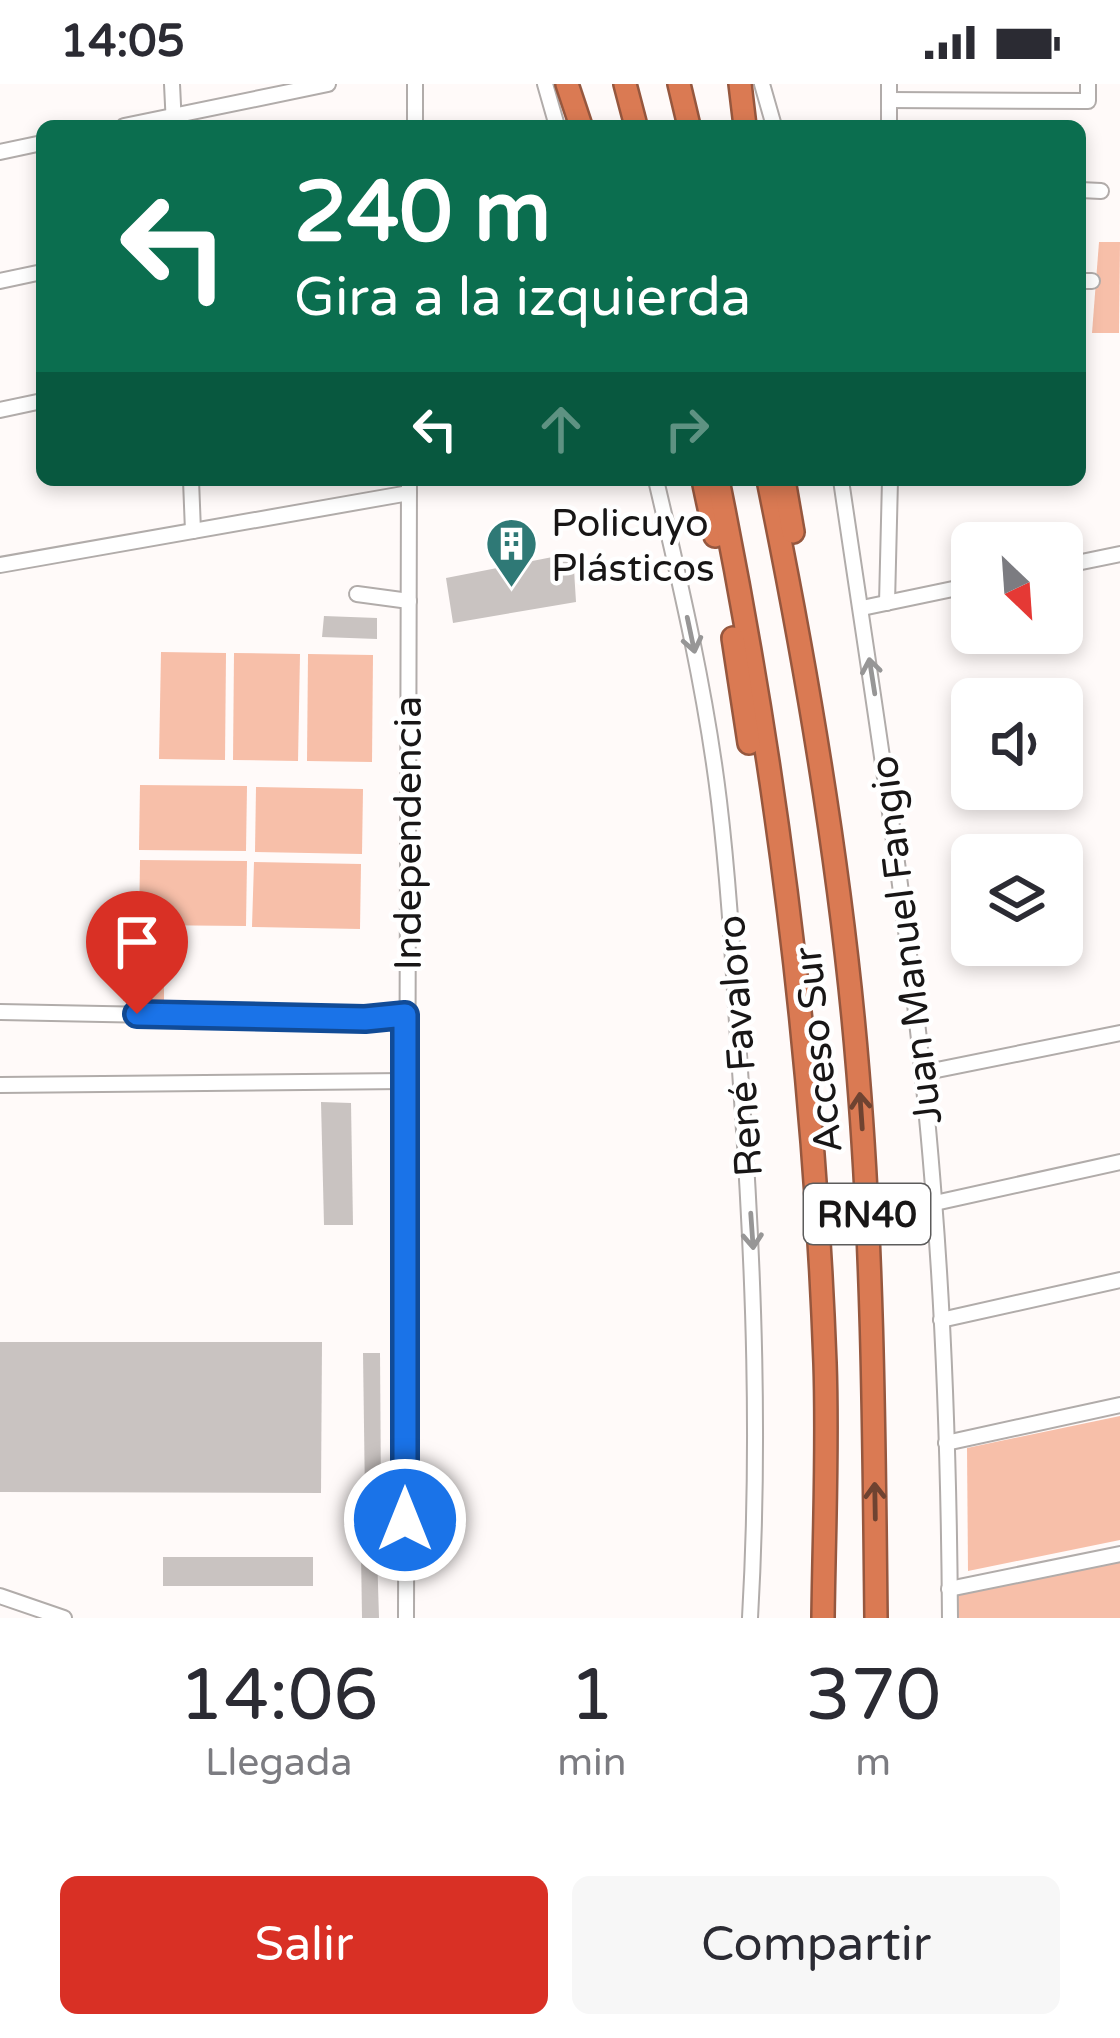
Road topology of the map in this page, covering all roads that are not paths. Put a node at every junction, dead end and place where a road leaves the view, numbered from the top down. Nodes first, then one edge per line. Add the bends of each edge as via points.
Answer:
1 (172, 84) edge
2 (328, 84) edge
3 (415, 84) edge
4 (544, 84) edge
5 (567, 84) edge
6 (625, 84) edge
7 (679, 84) edge
8 (740, 84) edge
9 (762, 84) edge
10 (1088, 84) edge
11 (889, 92) edge
12 (174, 120) edge
13 (178, 120) edge
14 (416, 120) edge
15 (555, 120) edge
16 (578, 120) edge
17 (634, 120) edge
18 (688, 120) edge
19 (744, 120) edge
20 (772, 120) edge
21 (36, 144) edge
22 (0, 152) edge
23 (1086, 190) edge
24 (1101, 191) dead end
25 (36, 273) edge
26 (0, 281) edge
27 (36, 402) edge
28 (0, 410) edge
29 (191, 486) edge
30 (657, 486) edge
31 (704, 486) edge
32 (719, 486) edge
33 (769, 486) edge
34 (785, 486) edge
35 (842, 486) edge
36 (890, 486) edge
37 (409, 487) edge
38 (194, 531) junction
39 (1120, 554) edge
40 (1083, 562) edge
41 (0, 565) edge
42 (951, 589) edge
43 (357, 594) dead end
44 (409, 601) junction
45 (886, 603) junction
46 (862, 608) junction
47 (827, 812) junction
48 (0, 1012) edge
49 (405, 1015) junction
50 (1120, 1033) edge
51 (922, 1073) junction
52 (405, 1081) junction
53 (0, 1085) edge
54 (810, 1141) junction
55 (1120, 1162) edge
56 (934, 1203) junction
57 (1120, 1280) edge
58 (940, 1320) junction
59 (1120, 1405) edge
60 (946, 1443) junction
61 (1120, 1554) edge
62 (949, 1588) junction
63 (0, 1596) edge
64 (64, 1618) edge
65 (406, 1618) edge
66 (750, 1618) edge
67 (823, 1618) edge
68 (876, 1618) edge
69 (950, 1618) edge

1 - 12 street
2 - 13 street
3 - 14 street
4 - 15 street
5 - 16 highway
6 - 17 highway
7 - 18 highway
8 - 19 highway
9 - 20 street
10 - 11 street via 1088,101
21 - 22 street
23 - 24 street
25 - 26 street
27 - 28 street
29 - 38 street
30 -> 66 street, René Favaloro via 695,649 734,932 755,1278 758,1487
31 - 54 highway
32 - 54 highway, Acceso Sur / RN40 via 756,690
33 - 47 highway, Acceso Sur / RN40
34 - 47 highway via 826,724
35 - 46 street, Juan Manuel Fangio
36 - 45 street
37 - 38 street
37 - 44 street, Independencia
38 - 41 street
39 - 40 street
42 - 45 street
43 - 44 street
44 - 49 street, Independencia
45 - 46 street
51 -> 46 street, Juan Manuel Fangio
68 -> 47 highway, Acceso Sur / RN40 via 866,1176
48 - 49 street
49 - 52 street, Independencia
50 - 51 street
51 - 56 street, Juan Manuel Fangio
52 - 53 street
52 - 65 street, Independencia
54 - 67 highway, Acceso Sur / RN40 via 825,1365
55 - 56 street
56 - 58 street, Juan Manuel Fangio
57 - 58 street
58 - 60 street, Juan Manuel Fangio
59 - 60 street
60 - 62 street, Juan Manuel Fangio
61 - 62 street
62 - 69 street, Juan Manuel Fangio
63 - 64 street

